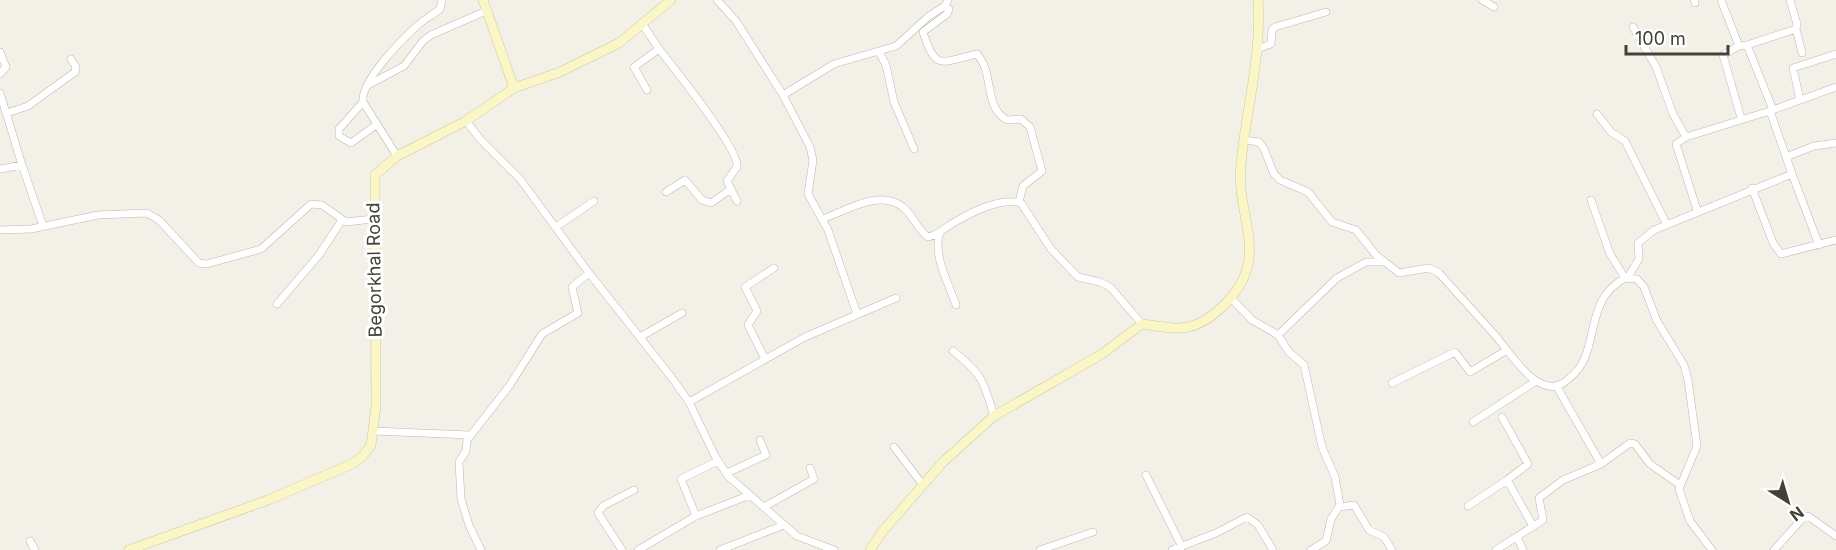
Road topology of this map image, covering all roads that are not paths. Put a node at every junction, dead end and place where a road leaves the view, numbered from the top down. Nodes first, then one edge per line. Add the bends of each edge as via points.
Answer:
1 (442, 0) edge
2 (483, 0) edge
3 (671, 0) edge
4 (717, 0) edge
5 (1258, 0) edge
6 (1482, 0) edge
7 (1721, 0) edge
8 (1790, 0) edge
9 (946, 3) edge
10 (1494, 7) dead end
11 (486, 12) junction
12 (1326, 12) dead end
13 (643, 25) junction
14 (1633, 27) dead end
15 (1796, 29) junction
16 (1743, 46) junction
17 (659, 49) junction
18 (1257, 50) junction
19 (0, 52) edge
20 (879, 52) junction
21 (1802, 53) dead end
22 (1836, 54) edge
23 (71, 59) dead end
24 (0, 74) edge
25 (368, 85) junction
26 (1836, 87) edge
27 (514, 88) junction
28 (647, 90) dead end
29 (0, 93) edge
30 (783, 95) junction
31 (1800, 100) junction
32 (363, 102) junction
33 (1771, 111) junction
34 (7, 113) junction
35 (1597, 114) dead end
36 (1741, 118) junction
37 (466, 121) junction
38 (376, 125) junction
39 (1686, 137) junction
40 (1244, 140) junction
41 (1836, 144) edge
42 (914, 149) dead end
43 (397, 156) junction
44 (1786, 157) junction
45 (22, 165) junction
46 (0, 169) edge
47 (1792, 174) junction
48 (1752, 188) junction
49 (732, 189) junction
50 (666, 192) dead end
51 (1591, 200) dead end
52 (594, 201) dead end
53 (737, 201) dead end
54 (1019, 202) junction
55 (1697, 210) junction
56 (374, 219) junction
57 (823, 219) junction
58 (342, 220) junction
59 (1666, 223) junction
60 (43, 226) junction
61 (556, 227) junction
62 (0, 230) edge
63 (940, 232) junction
64 (1836, 240) edge
65 (1819, 245) junction
66 (1384, 262) junction
67 (774, 268) dead end
68 (589, 273) junction
69 (1627, 278) junction
70 (896, 298) dead end
71 (1231, 298) junction
72 (277, 304) dead end
73 (956, 305) dead end
74 (682, 313) dead end
75 (857, 314) junction
76 (1142, 324) junction
77 (1278, 335) junction
78 (640, 337) junction
79 (1507, 350) junction
80 (953, 351) dead end
81 (765, 359) junction
82 (1536, 381) junction
83 (1392, 382) dead end
84 (1557, 387) junction
85 (689, 402) junction
86 (994, 416) junction
87 (1502, 417) dead end
88 (1473, 422) dead end
89 (374, 431) junction
90 (469, 435) junction
91 (760, 440) dead end
92 (894, 447) dead end
93 (718, 461) junction
94 (1601, 464) junction
95 (810, 468) dead end
96 (727, 473) junction
97 (1146, 475) dead end
98 (1507, 480) junction
99 (923, 484) junction
100 (1680, 485) junction
101 (634, 490) dead end
102 (750, 495) junction
103 (1468, 506) dead end
104 (764, 507) junction
105 (1339, 507) junction
106 (696, 516) junction
107 (784, 525) junction
108 (1533, 526) junction
109 (1093, 532) dead end
110 (1836, 536) edge
111 (1517, 537) junction
112 (30, 540) dead end
113 (1182, 547) junction
114 (35, 550) edge
115 (132, 550) edge
116 (481, 550) edge
117 (622, 550) edge
118 (638, 550) edge
119 (720, 550) edge
120 (834, 550) edge
121 (870, 550) edge
122 (1040, 550) edge
123 (1172, 550) edge
124 (1273, 550) edge
125 (1311, 550) edge
126 (1392, 550) edge
127 (1496, 550) edge
128 (1522, 550) edge
129 (1712, 550) edge
130 (1774, 550) edge

1 - 25 street via 440,9 415,27
2 - 11 street
3 - 13 street, Begorkhal Road
4 - 30 street via 736,21
5 - 18 street
6 - 10 street
7 - 16 street
8 - 15 street
9 - 20 street via 896,46
9 - 54 street via 947,14 923,32 932,57 937,62 977,54 986,68 994,108 1007,120 1021,119 1030,127 1042,171 1023,186
11 - 25 street via 432,35 404,66
11 - 27 street
12 - 18 street via 1275,27 1271,44
13 - 17 street
13 - 27 street, Begorkhal Road via 592,58
14 - 39 street via 1656,67 1672,114
15 - 16 street
15 - 21 street
16 - 33 street
16 - 36 street via 1723,55
17 - 28 street via 634,67
17 - 49 street via 716,124 736,159 737,167 727,181
18 - 40 street
19 - 24 street via 6,67
20 - 30 street via 834,64
20 - 42 street
22 - 31 street via 1793,68
23 - 34 street via 75,72 28,106
25 - 32 street
26 - 31 street
27 - 37 street, Begorkhal Road
29 - 34 street
30 - 57 street via 813,154 807,190
31 - 33 street
32 - 38 street
32 - 38 street via 339,129 339,136 351,143
33 - 36 street
33 - 44 street
34 - 45 street
35 - 59 street via 1611,132 1625,141
36 - 39 street
37 - 43 street, Begorkhal Road
37 - 61 street via 520,179
38 - 43 street
39 - 55 street via 1678,141 1676,148
40 - 66 street via 1262,145 1280,180 1308,192 1332,222 1356,230
40 - 71 street via 1241,176 1250,252 1242,283
41 - 44 street via 1814,146
43 - 56 street, Begorkhal Road via 375,175
44 - 47 street
45 - 46 street
45 - 60 street
47 - 48 street
47 - 65 street
48 - 55 street
48 - 65 street via 1778,252 1786,254
49 - 50 street via 706,203 685,180
49 - 53 street
51 - 69 street via 1610,254
52 - 61 street
54 - 63 street via 1011,200 976,211
54 - 76 street via 1051,249 1078,278 1105,284
55 - 59 street
56 - 58 street
56 - 89 street, Begorkhal Road
57 - 63 street via 876,199 892,200 915,220 919,231 928,237
57 - 75 street
58 - 60 street via 322,205 311,204 261,249 207,264 199,263 159,220 147,213 98,215
58 - 72 street via 319,255
59 - 69 street via 1638,243 1640,259
60 - 62 street
61 - 68 street
63 - 73 street via 937,241
64 - 65 street
66 - 77 street via 1366,262 1337,278
66 - 79 street via 1399,273 1434,269
67 - 81 street via 745,287 757,311 748,325
68 - 78 street
68 - 90 street via 572,287 578,313 542,334 510,385
69 - 84 street via 1611,288 1599,305 1581,367
69 - 100 street via 1636,279 1644,287 1688,380 1697,446
70 - 75 street
71 - 76 street via 1210,317 1188,329
71 - 77 street via 1252,320
74 - 78 street
75 - 81 street
76 - 86 street via 1102,354
77 - 105 street via 1304,365 1322,447 1335,477
78 - 85 street
79 - 82 street
79 - 83 street via 1470,372 1455,352
80 - 86 street via 983,379
81 - 85 street
82 - 84 street
82 - 88 street
84 - 94 street
85 - 93 street
86 - 99 street
87 - 98 street via 1528,464
89 - 90 street
89 - 115 street, Begorkhal Road via 368,451 352,464 258,504
90 - 116 street via 466,452 459,462 461,499
91 - 96 street via 766,454
92 - 99 street
93 - 96 street
93 - 106 street via 681,478
94 - 100 street via 1633,443 1650,464
94 - 108 street via 1563,480 1539,498 1543,520
95 - 104 street via 814,479
96 - 102 street
97 - 113 street
98 - 103 street
98 - 108 street
99 - 121 street
100 - 129 street via 1690,521
101 - 117 street via 603,506 598,513
102 - 104 street
102 - 106 street
104 - 107 street
105 - 125 street via 1331,519 1326,541
105 - 126 street via 1355,506 1366,526 1388,541
106 - 118 street
107 - 119 street
107 - 120 street via 804,540
108 - 111 street
109 - 122 street
110 - 130 street via 1808,516
111 - 127 street
111 - 128 street
112 - 114 street
113 - 123 street
113 - 124 street via 1247,517 1254,520

